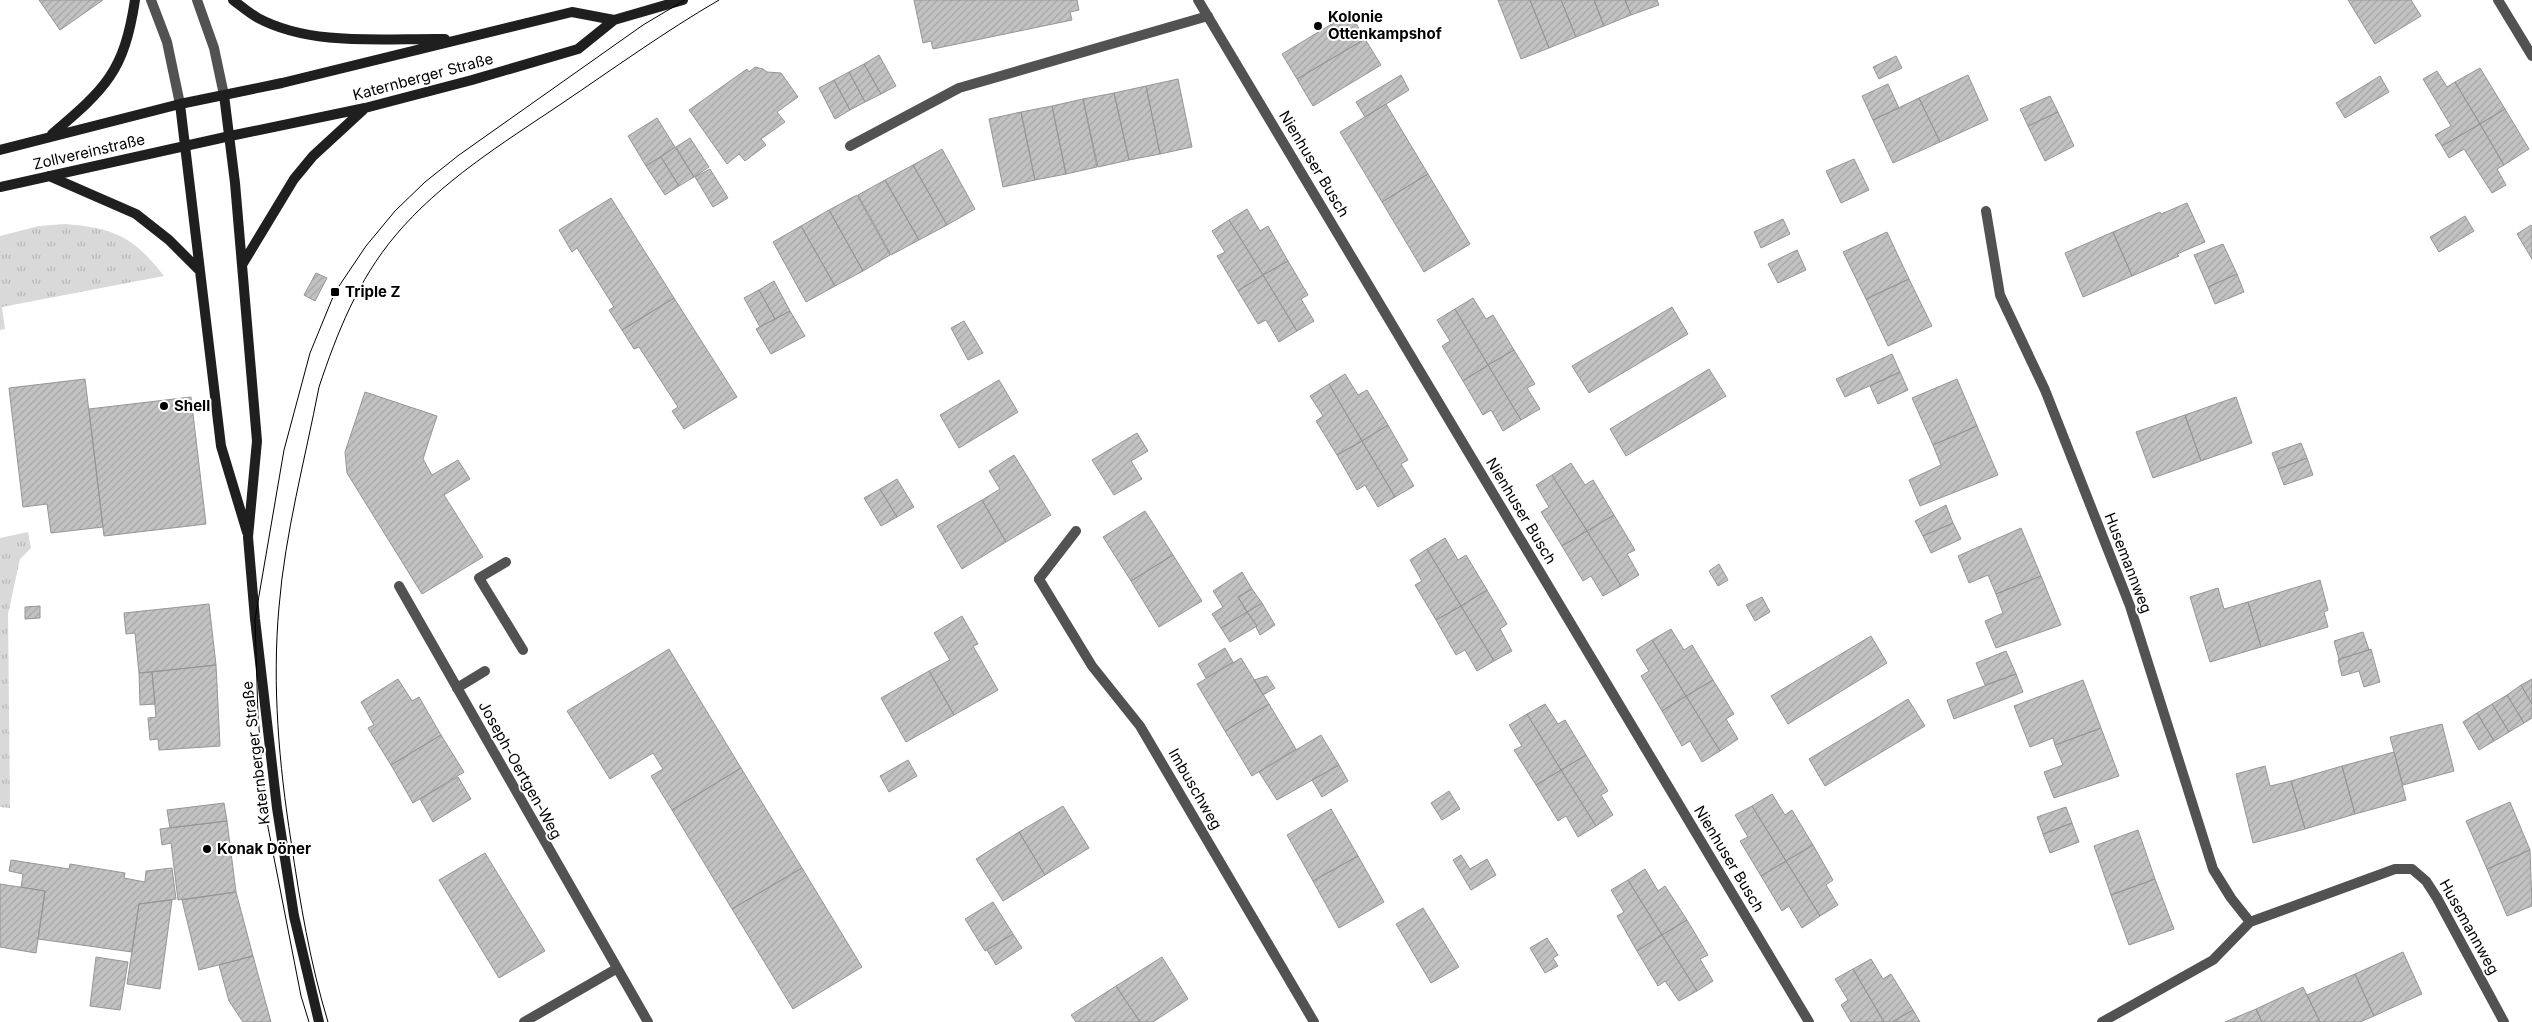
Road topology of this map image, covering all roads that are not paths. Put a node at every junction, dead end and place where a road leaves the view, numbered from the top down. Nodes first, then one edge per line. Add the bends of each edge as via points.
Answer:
1 (135, 0) edge
2 (151, 0) edge
3 (197, 0) edge
4 (233, 0) edge
5 (683, 0) edge
6 (1198, 0) edge
7 (2498, 0) edge
8 (1208, 16) junction
9 (614, 20) junction
10 (458, 39) junction
11 (2532, 56) edge
12 (224, 95) junction
13 (180, 104) junction
14 (365, 108) junction
15 (230, 136) junction
16 (49, 137) junction
17 (185, 146) junction
18 (850, 146) dead end
19 (0, 150) edge
20 (49, 176) junction
21 (0, 187) edge
22 (1986, 211) dead end
23 (242, 265) junction
24 (198, 269) junction
25 (1076, 531) dead end
26 (248, 537) junction
27 (506, 562) dead end
28 (399, 586) dead end
29 (523, 650) dead end
30 (485, 671) dead end
31 (457, 688) junction
32 (2250, 922) junction
33 (616, 969) junction
34 (318, 1022) edge
35 (524, 1022) edge
36 (648, 1022) edge
37 (1314, 1022) edge
38 (1809, 1022) edge
39 (2102, 1022) edge
40 (2504, 1022) edge

1 - 16 main road via 130,33 118,66 86,105
2 - 13 street via 167,42
3 - 12 street via 214,48
4 - 10 main road via 258,18 300,32 341,38
5 - 9 main road, Katernberger Straße
6 - 8 street, Nienhuser Busch
7 - 11 street
8 - 18 street via 959,88
8 - 38 street, Nienhuser Busch
9 - 10 main road, Katernberger Straße via 572,12
9 - 14 main road, Katernberger Straße via 578,49
10 - 12 main road, Katernberger Straße
12 - 13 main road, Katernberger Straße
12 - 15 main road, Katernberger Straße
13 - 16 main road, Zollvereinstraße
13 - 17 main road, Katernberger Straße
14 - 15 main road, Katernberger Straße
14 - 23 main road via 313,156 294,179
15 - 17 main road, Katernberger Straße
15 - 23 main road, Katernberger Straße
16 - 19 main road, Zollvereinstraße
17 - 20 main road, Zollvereinstraße
17 - 24 main road, Katernberger Straße
20 - 21 main road, Zollvereinstraße
20 - 24 main road via 136,214
22 - 32 street, Husemannweg via 2000,294 2045,390 2130,606 2213,869
23 - 26 main road, Katernberger Straße via 257,440
24 - 26 main road, Katernberger Straße via 221,446
25 - 37 street, Imbuschweg via 1039,579 1092,666 1140,726
26 - 34 main road, Katernberger Straße via 277,808 294,916
27 - 29 street via 479,578
28 - 31 street, Joseph-Oertgen-Weg
30 - 31 street
31 - 33 street, Joseph-Oertgen-Weg
32 - 39 street, Husemannweg via 2213,960
32 - 40 street, Husemannweg via 2395,869 2412,869 2438,898
33 - 35 street
33 - 36 street, Joseph-Oertgen-Weg

